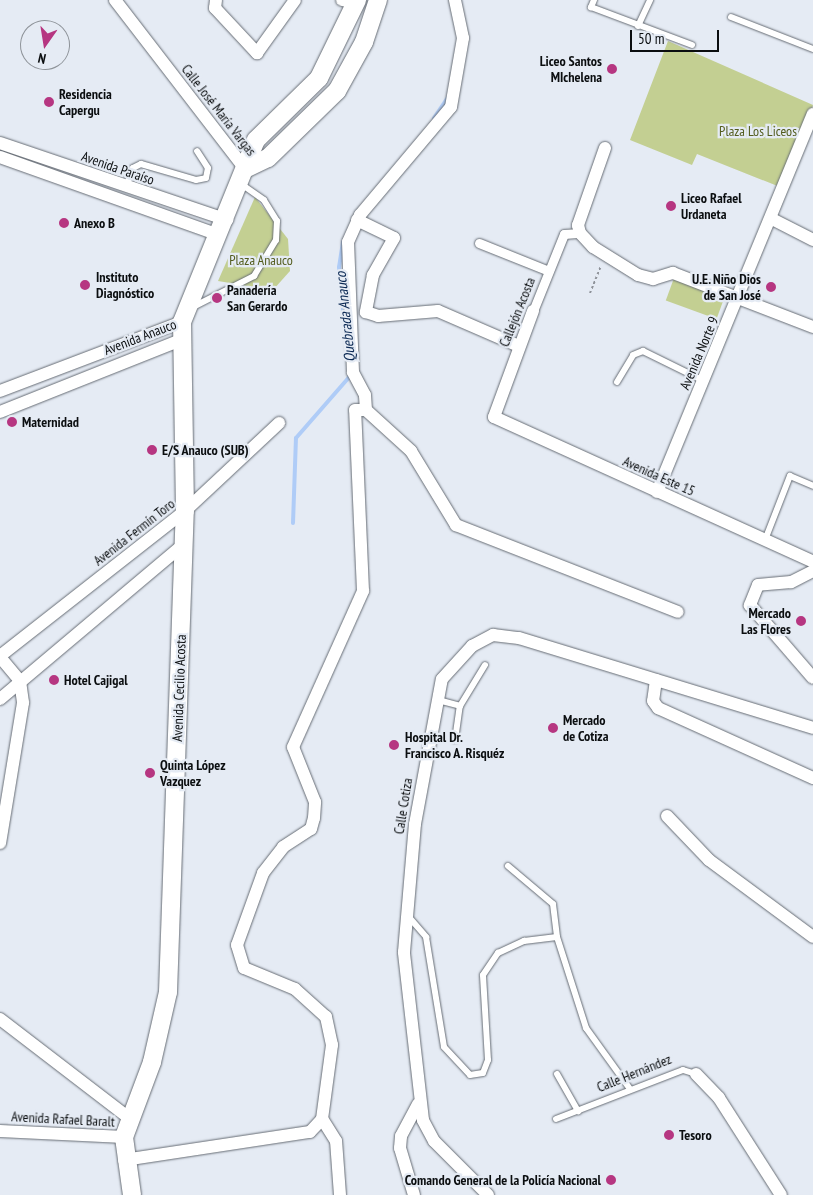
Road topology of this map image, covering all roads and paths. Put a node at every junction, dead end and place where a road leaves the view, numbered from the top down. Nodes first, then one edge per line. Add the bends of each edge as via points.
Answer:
1 (115, 0) edge
2 (126, 0) edge
3 (216, 0) edge
4 (295, 0) edge
5 (378, 0) edge
6 (455, 0) edge
7 (594, 0) edge
8 (650, 0) edge
9 (352, 1) edge
10 (134, 17) junction
11 (731, 17) dead end
12 (638, 26) junction
13 (692, 45) dead end
14 (813, 49) edge
15 (813, 114) edge
16 (0, 143) edge
17 (605, 148) dead end
18 (197, 151) dead end
19 (0, 157) edge
20 (243, 176) junction
21 (126, 187) junction
22 (772, 219) junction
23 (357, 220) junction
24 (223, 228) junction
25 (580, 233) junction
26 (813, 240) edge
27 (479, 243) dead end
28 (606, 255) junction
29 (549, 271) junction
30 (590, 293) dead end
31 (739, 297) junction
32 (533, 311) joint
33 (184, 316) junction
34 (813, 327) edge
35 (181, 340) junction
36 (519, 346) junction
37 (704, 381) junction
38 (617, 382) dead end
39 (0, 391) edge
40 (366, 410) junction
41 (0, 412) edge
42 (494, 417) joint
43 (279, 423) dead end
44 (813, 486) edge
45 (657, 492) junction
46 (185, 511) junction
47 (765, 540) junction
48 (184, 544) junction
49 (813, 562) edge
50 (813, 571) edge
51 (678, 612) dead end
52 (0, 657) edge
53 (486, 665) dead end
54 (813, 678) edge
55 (656, 680) junction
56 (20, 681) junction
57 (0, 699) edge
58 (437, 700) junction
59 (460, 706) junction
60 (813, 728) edge
61 (455, 740) dead end
62 (813, 778) edge
63 (667, 816) dead end
64 (0, 843) edge
65 (508, 866) dead end
66 (405, 912) junction
67 (557, 937) junction
68 (813, 937) edge
69 (0, 1019) edge
70 (557, 1074) dead end
71 (696, 1074) joint
72 (630, 1090) junction
73 (419, 1102) junction
74 (578, 1112) junction
75 (129, 1118) junction
76 (322, 1119) junction
77 (556, 1119) dead end
78 (0, 1131) edge
79 (124, 1137) junction
80 (124, 1160) junction
81 (132, 1195) edge
82 (340, 1195) edge
83 (414, 1195) edge
84 (488, 1195) edge
85 (780, 1195) edge

1 - 10 street, Calle José María Vargas
2 - 10 street, Calle José María Vargas
3 - 4 street via 216,8 257,53
5 - 20 main road via 364,42 337,91 268,158
6 - 23 street via 464,38 451,107
7 - 12 lane via 592,7
8 - 12 lane
9 - 20 main road, Avenida Anauco via 320,78 256,140
10 - 20 street, Calle José María Vargas
11 - 14 lane
12 - 13 lane
15 - 22 street, Avenida Norte 9
16 - 21 street, Avenida Paraíso
17 - 25 street via 585,202
18 - 21 lane via 208,168 206,178 196,180 141,164 133,168
19 - 24 street, Avenida Paraíso
20 - 24 main road, Avenida Anauco
20 - 33 lane via 277,221 276,240 254,276
21 - 24 street, Avenida Paraíso
22 - 26 street
22 - 31 street, Avenida Norte 9
23 - 36 street via 394,238 374,275 366,312 378,316 438,311
23 - 40 street via 348,242 347,274 353,372 365,395
24 - 33 main road, Avenida Anauco
25 - 28 street
25 - 29 street, Callejón Acosta via 564,234
27 - 29 street
28 - 30 path
28 - 31 street via 638,275 653,279 673,272
29 - 32 street, Callejón Acosta
31 - 34 street
31 - 37 street, Avenida Norte 9
32 - 36 street, Callejón Acosta
33 - 35 main road, Avenida Cecilio Acosta
33 - 39 street, Avenida Anauco
35 - 41 street, Avenida Anauco
35 - 46 main road, Avenida Cecilio Acosta
36 - 42 street, Callejón Acosta
37 - 38 lane via 643,351 633,355
37 - 45 street, Avenida Norte 9
40 - 51 street via 411,451 456,524
40 - 76 street via 355,410 354,430 356,500 365,560 363,591 293,747 316,802 311,829 283,847 263,872 237,945 244,968 295,989 326,1017 332,1045
42 - 45 street, Avenida Este 15
43 - 46 street, Avenida Fermín Toro
44 - 47 lane via 790,476
45 - 47 street, Avenida Este 15
46 - 48 main road, Avenida Cecilio Acosta
46 - 52 street, Avenida Fermín Toro
47 - 49 street, Avenida Este 15
48 - 56 street
48 - 75 main road, Avenida Cecilio Acosta via 168,992 152,1062
50 - 54 street via 791,582 758,585 750,605
52 - 56 street
53 - 59 lane
55 - 58 street, Calle Cotiza via 519,638 493,635 457,657 442,679
55 - 60 street, Calle Cotiza
55 - 62 street via 653,701 658,708
56 - 57 street
56 - 64 street via 22,703
58 - 59 lane
58 - 66 street, Calle Cotiza
59 - 61 lane
63 - 68 street via 709,860
65 - 67 lane via 553,904
66 - 67 lane via 426,937 444,1047 470,1075 483,1073 488,1060 483,975 498,953 524,941
66 - 73 street, Calle Cotiza via 404,952
67 - 72 lane via 586,1028
69 - 75 street
70 - 74 lane
71 - 72 lane, Calle Hernández via 683,1070
71 - 85 street, Calle Hernández via 719,1098
72 - 74 lane, Calle Hernández
73 - 83 street via 400,1148
73 - 84 street, Calle Cotiza via 434,1141
74 - 77 lane, Calle Hernández
75 - 79 main road, Avenida Cecilio Acosta
76 - 80 street via 310,1132
76 - 82 street via 336,1141
78 - 79 street, Avenida Rafael Baralt
79 - 80 main road, Avenida Cecilio Acosta
80 - 81 main road, Avenida Cecilio Acosta

